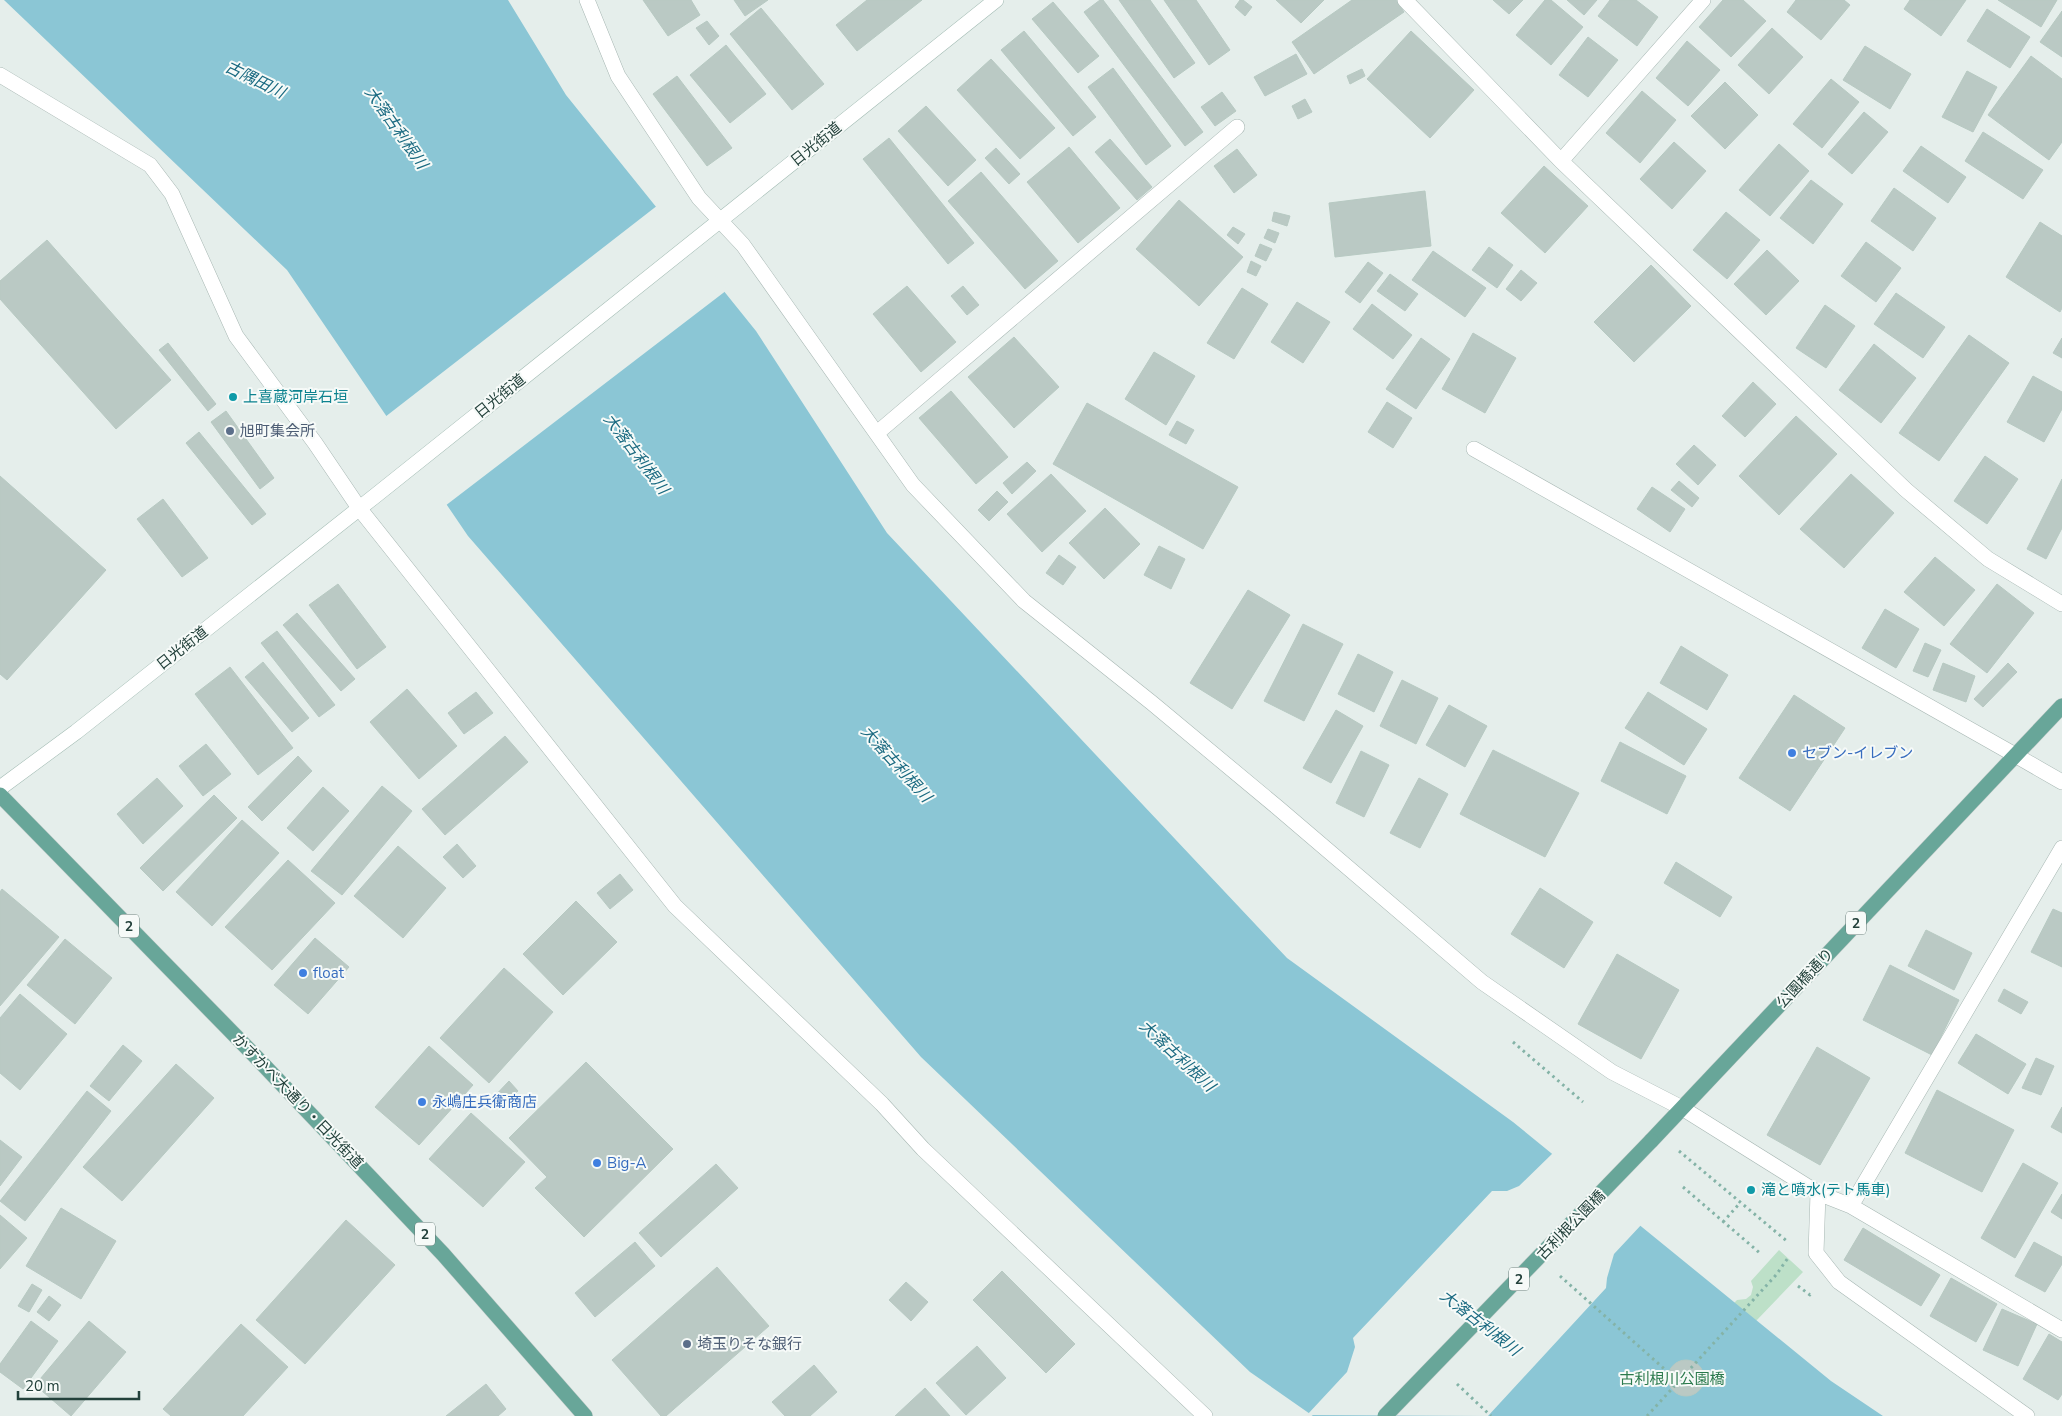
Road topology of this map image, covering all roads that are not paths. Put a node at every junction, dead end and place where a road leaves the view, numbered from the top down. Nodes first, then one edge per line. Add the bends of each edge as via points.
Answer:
1 (587, 0) edge
2 (996, 0) edge
3 (1405, 0) edge
4 (1703, 0) edge
5 (0, 75) edge
6 (1237, 128) dead end
7 (1561, 161) junction
8 (715, 225) junction
9 (876, 433) junction
10 (1474, 449) dead end
11 (359, 508) junction
12 (2062, 604) edge
13 (2062, 706) edge
14 (2015, 755) junction
15 (2062, 782) edge
16 (0, 788) edge
17 (0, 795) edge
18 (2062, 848) edge
19 (1682, 1108) junction
20 (1651, 1141) joint
21 (1818, 1193) junction
22 (1851, 1206) junction
23 (2062, 1330) edge
24 (585, 1416) edge
25 (1205, 1416) edge
26 (1385, 1416) edge
27 (2026, 1416) edge

1 - 8 street via 618,76
2 - 8 street, 日光街道
3 - 7 street
4 - 7 street
5 - 11 street via 150,165 172,194 236,336
6 - 9 street
7 - 12 street via 1906,490 1988,559
8 - 9 street via 743,245
8 - 11 street, 日光街道
9 - 19 street via 913,485 1024,601 1278,807 1482,982 1612,1072
10 - 14 street
11 - 16 street, 日光街道 via 76,732
11 - 25 street via 676,906 882,1104 923,1149
13 - 14 main road, 公園橋通り / 2
14 - 15 street
14 - 19 main road, 公園橋通り / 2
17 - 24 main road, かすかべ大通り・日光街道 / 2 via 443,1254
18 - 22 street
19 - 20 main road, 公園橋通り / 2
19 - 21 street
20 - 26 main road, 古利根公園橋 / 2, bridge
21 - 22 street
21 - 27 street via 1816,1252 1839,1282
22 - 23 street

